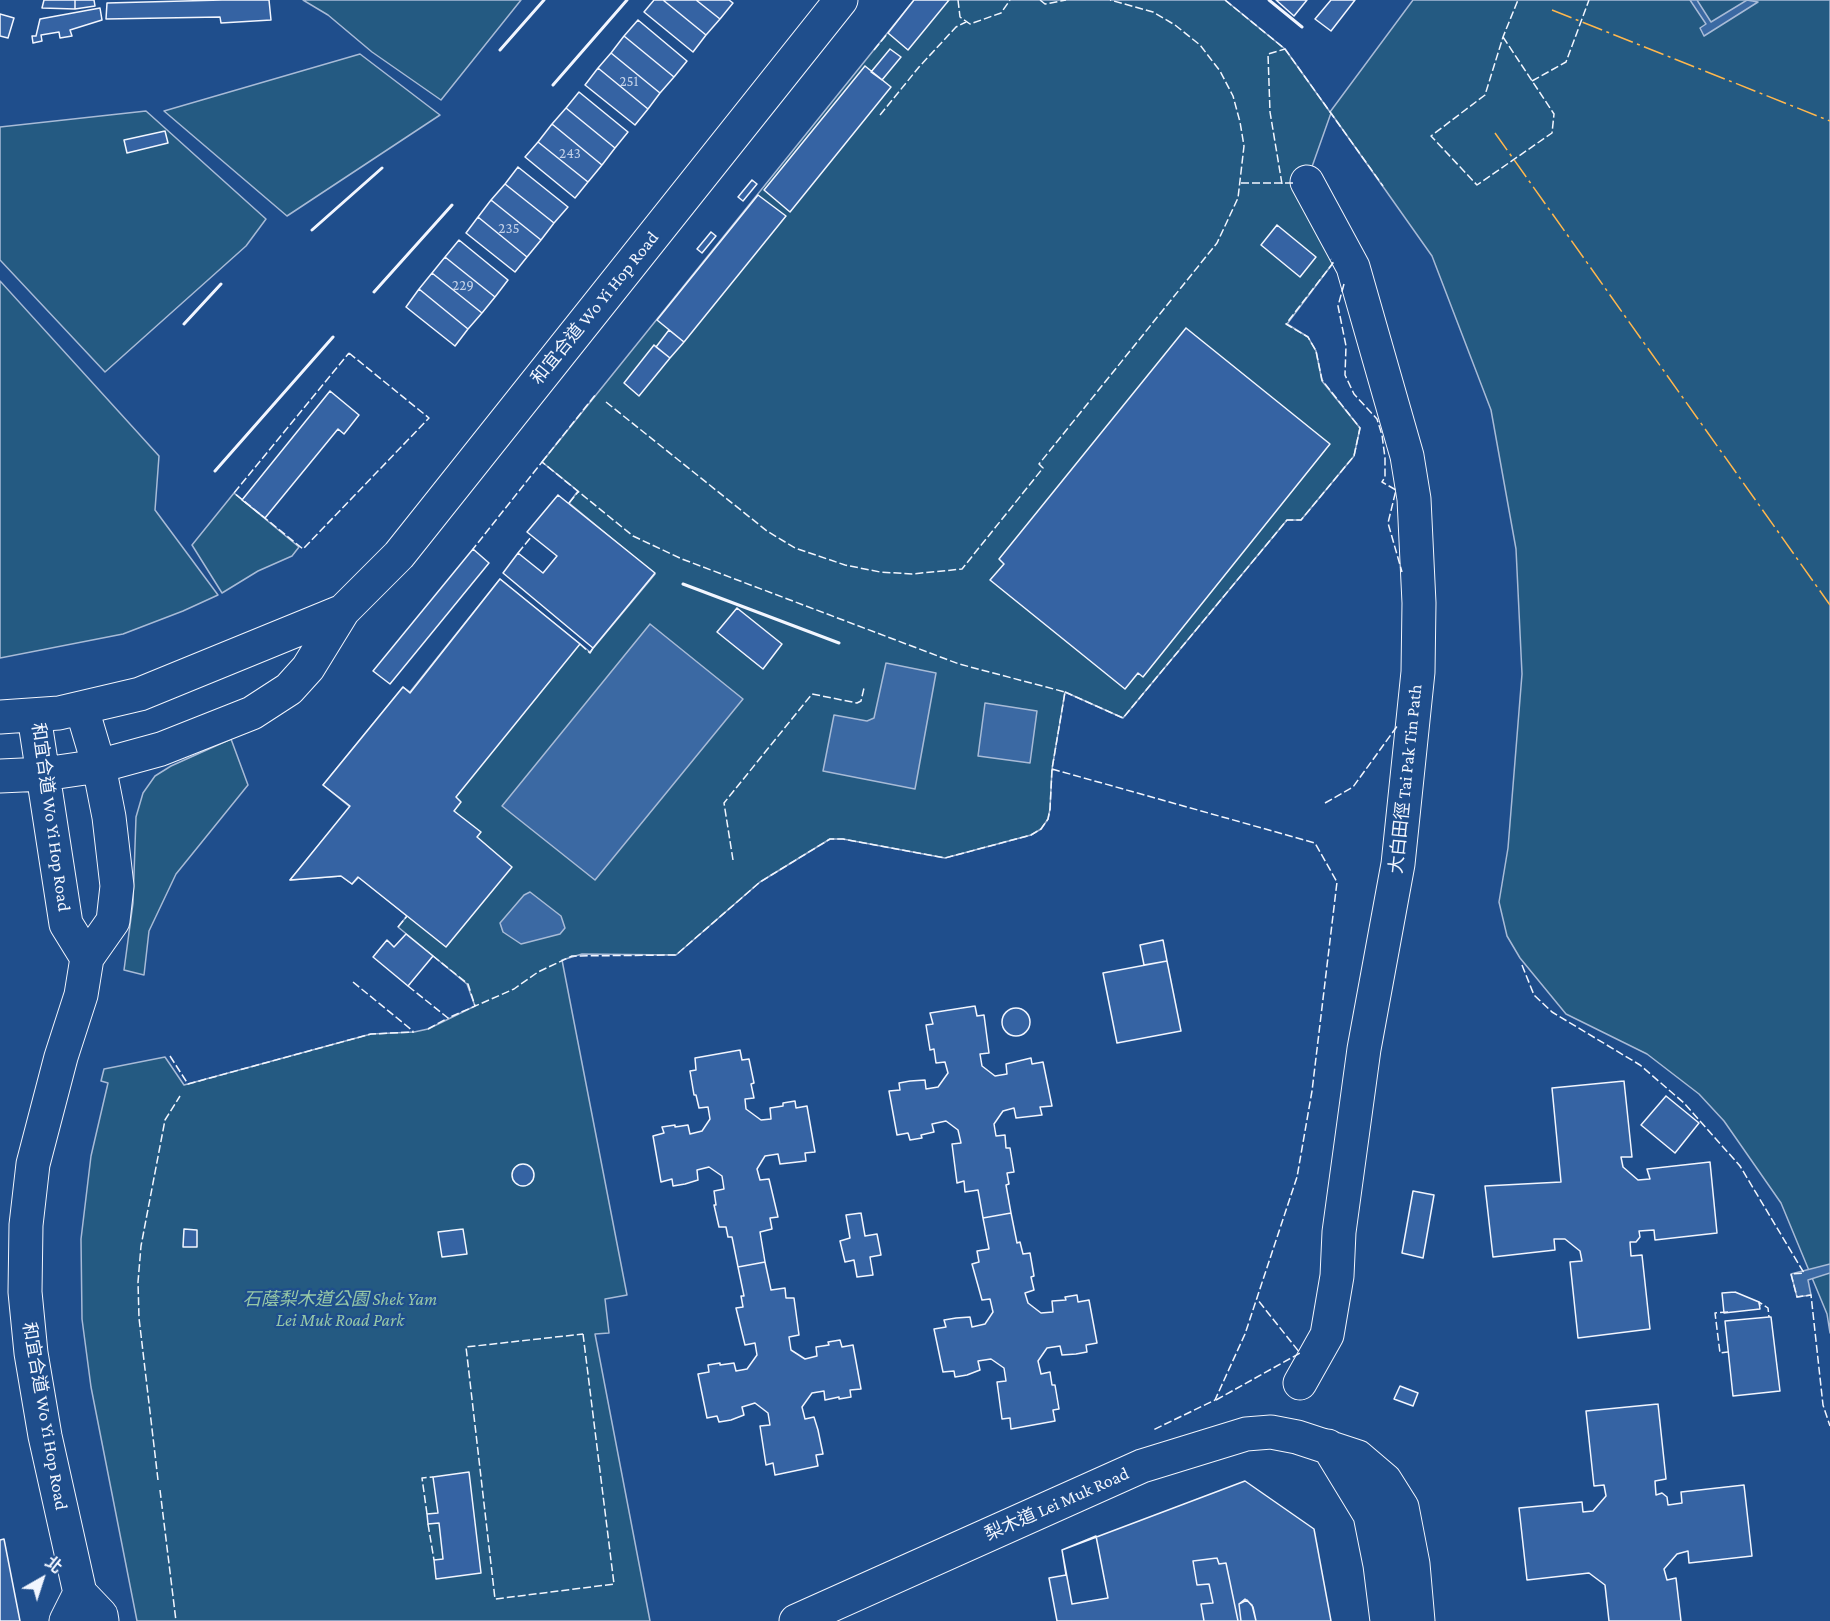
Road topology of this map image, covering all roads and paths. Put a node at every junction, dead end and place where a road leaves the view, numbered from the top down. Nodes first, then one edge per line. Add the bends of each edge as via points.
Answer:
1 (841, 0) edge
2 (1307, 182) dead end
3 (343, 611) junction
4 (82, 709) junction
5 (34, 716) junction
6 (0, 717) edge
7 (99, 766) junction
8 (44, 774) junction
9 (0, 776) edge
10 (87, 958) junction
11 (1300, 1383) dead end
12 (1328, 1446) junction
13 (73, 1607) edge
14 (102, 1621) edge
15 (796, 1621) edge
16 (1387, 1621) edge
17 (1418, 1621) edge

1 - 3 main road, 和宜合道 Wo Yi Hop Road via 399,555
2 - 11 main road, 大白田徑 Tai Pak Tin Path via 1353,267 1407,456 1414,499 1419,603 1418,672 1398,864 1364,1049 1337,1276 1327,1335
3 - 4 main road, 和宜合道 Wo Yi Hop Road via 141,694
3 - 7 main road, 和宜合道 Wo Yi Hop Road via 308,668 271,703 198,736
4 - 5 main road, 和宜合道 Wo Yi Hop Road
4 - 7 main road, 和宜合道 Wo Yi Hop Road
5 - 6 main road
5 - 8 main road, 和宜合道 Wo Yi Hop Road
7 - 8 main road
7 - 10 main road, 和宜合道 Wo Yi Hop Road via 117,886 114,921
8 - 9 main road
8 - 10 main road, 和宜合道 Wo Yi Hop Road via 66,924
10 - 13 main road, 和宜合道 Wo Yi Hop Road via 81,995 33,1164 25,1258 31,1353
12 - 15 main road, 梨木道 Lei Muk Road via 1271,1432 1246,1434 1142,1466
12 - 16 main road via 1370,1515
12 - 17 main road, 梨木道 Lei Muk Road via 1358,1457 1385,1480 1402,1507
13 - 14 main road, 和宜合道 Wo Yi Hop Road via 101,1615

